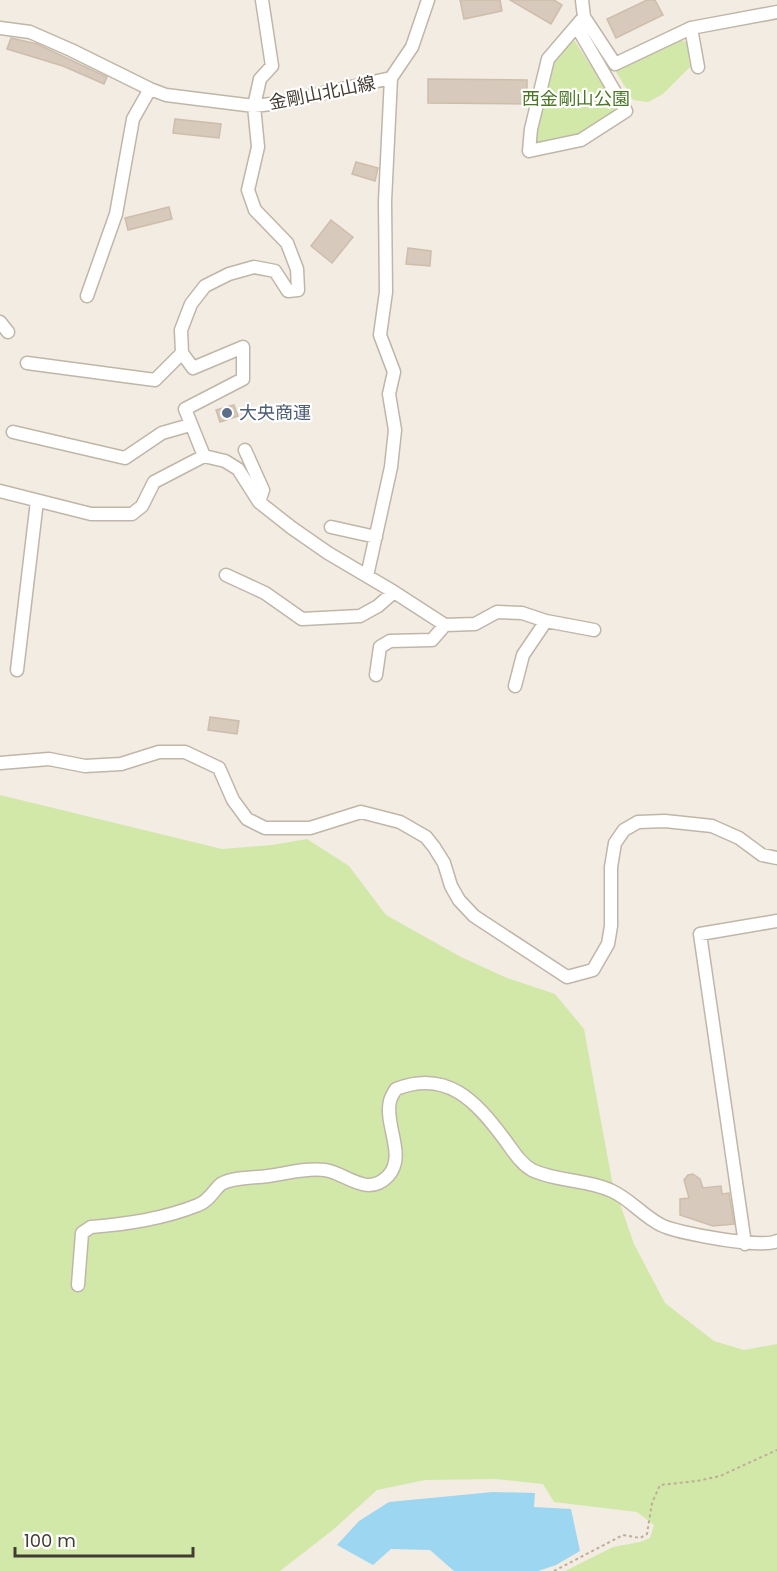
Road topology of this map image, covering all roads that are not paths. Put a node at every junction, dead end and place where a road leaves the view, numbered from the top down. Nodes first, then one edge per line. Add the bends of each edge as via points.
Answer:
1 (262, 0) edge
2 (428, 0) edge
3 (582, 0) edge
4 (777, 12) edge
5 (584, 17) junction
6 (0, 28) edge
7 (691, 28) junction
8 (698, 67) dead end
9 (391, 78) junction
10 (150, 89) junction
11 (254, 106) junction
12 (87, 296) dead end
13 (0, 322) edge
14 (8, 332) dead end
15 (182, 353) junction
16 (27, 363) dead end
17 (190, 425) junction
18 (14, 432) dead end
19 (244, 450) dead end
20 (204, 456) junction
21 (0, 491) edge
22 (37, 501) junction
23 (259, 502) junction
24 (331, 527) dead end
25 (376, 537) junction
26 (226, 575) dead end
27 (367, 576) junction
28 (394, 592) junction
29 (546, 621) junction
30 (445, 625) junction
31 (594, 630) dead end
32 (17, 670) dead end
33 (376, 675) dead end
34 (515, 686) dead end
35 (0, 763) edge
36 (777, 858) edge
37 (777, 921) edge
38 (777, 1241) edge
39 (745, 1244) junction
40 (78, 1285) dead end

1 - 11 street via 272,66 260,79
2 - 9 street, 金剛山北山線 via 412,47
3 - 5 street
4 - 7 street
5 - 5 street via 548,59 529,151 581,140 626,111 582,34
5 - 7 street via 615,64
6 - 10 street, 金剛山北山線 via 30,33
7 - 8 street
9 - 11 street, 金剛山北山線
9 - 25 street via 385,201 386,292 381,335 394,372 389,394 394,430 391,467
10 - 11 street, 金剛山北山線 via 166,95
10 - 12 street via 133,119 116,214
11 - 15 street via 258,147 248,190 255,210 286,243 297,269 298,290 288,291 275,271 254,267 205,286 191,304 181,330
13 - 14 street
15 - 16 street via 155,380
15 - 17 street via 194,368 243,347 243,379 185,409
17 - 18 street via 162,433 125,458
17 - 20 street
19 - 23 street via 263,490
20 - 22 street via 154,482 141,507 132,514 92,514
20 - 23 street via 225,461 238,470
21 - 22 street
22 - 32 street
23 - 27 street via 328,554
24 - 25 street
25 - 27 street
26 - 28 street via 266,593 302,619 360,616
27 - 28 street
28 - 30 street
29 - 30 street via 522,613 497,612 475,624
29 - 31 street
29 - 34 street via 523,656
30 - 33 street via 432,640 390,641 380,647
35 - 36 street via 49,759 85,766 121,764 159,752 185,752 219,768 233,800 247,819 265,828 310,828 361,812 400,822 426,837 434,847 455,893 474,916 567,977 593,970 608,944 615,843 624,830 638,822 712,826 762,855
37 - 39 street via 700,934
38 - 39 street
39 - 40 street via 661,1226 612,1191 531,1169 515,1156 464,1094 446,1085 423,1083 396,1089 390,1100 388,1116 395,1165 388,1177 375,1184 360,1185 326,1170 237,1179 222,1184 200,1205 155,1219 91,1227 82,1233

